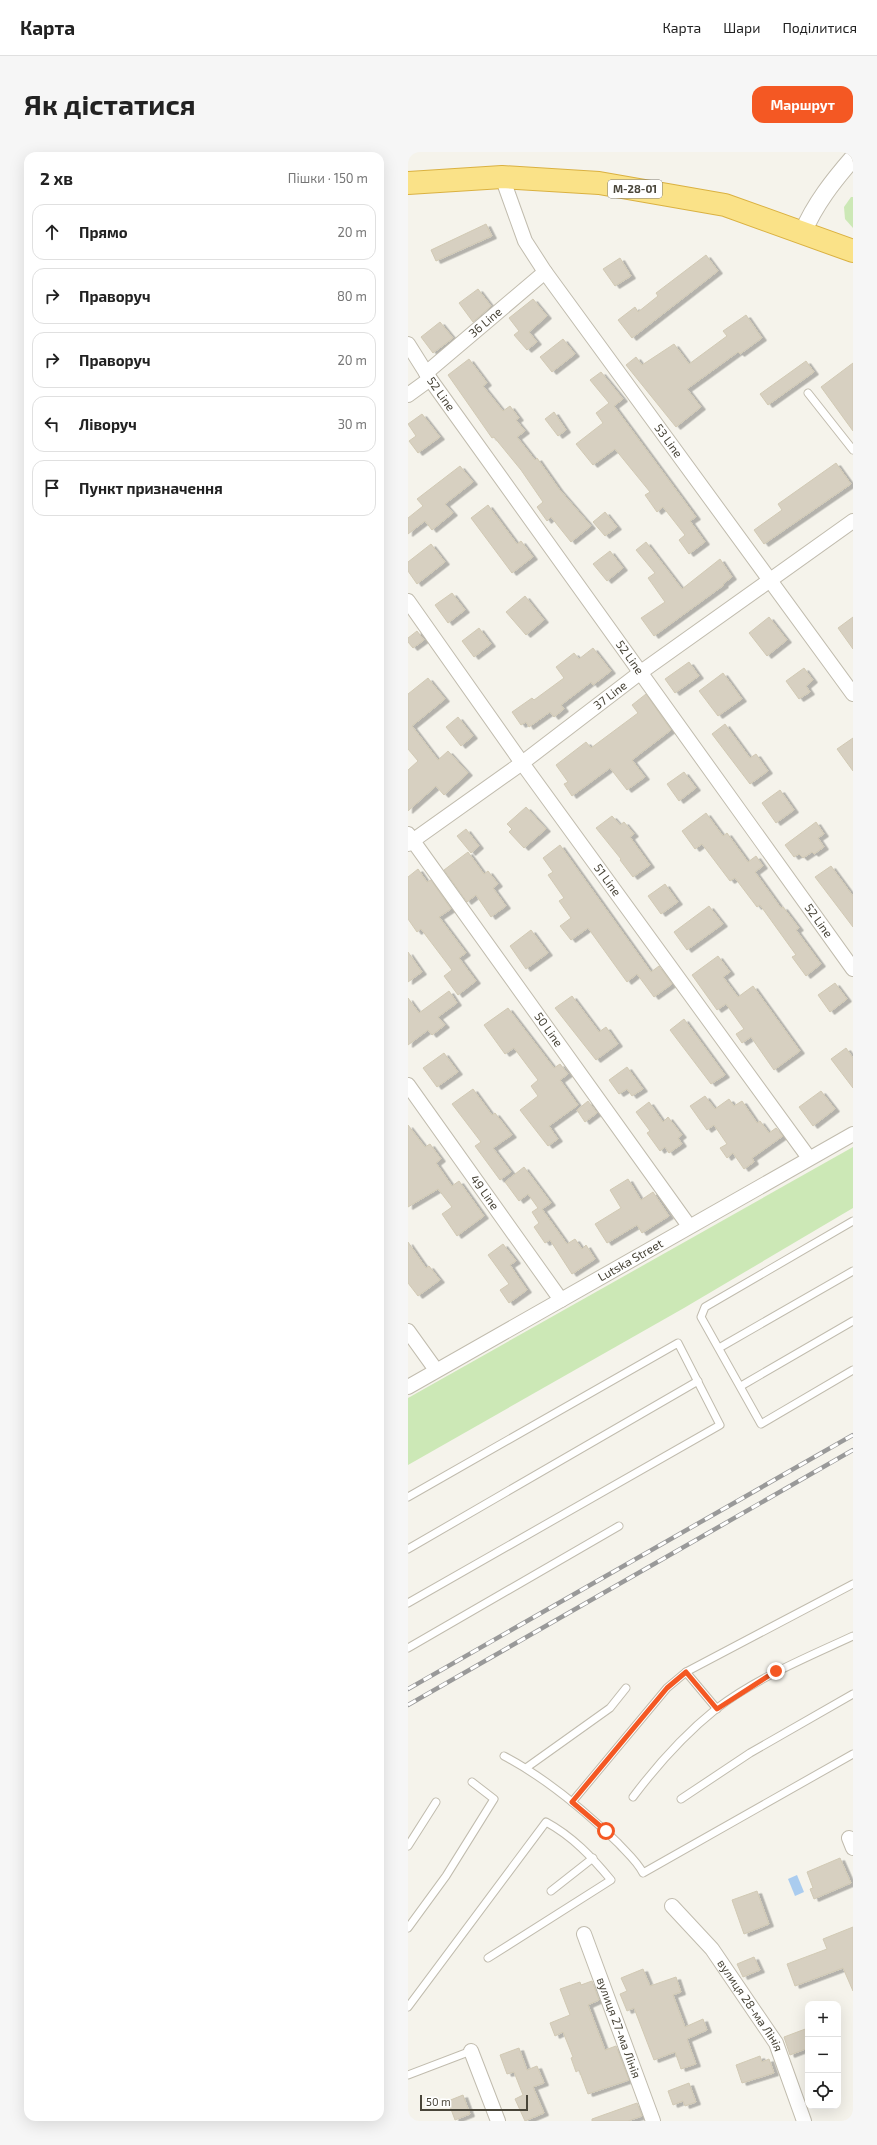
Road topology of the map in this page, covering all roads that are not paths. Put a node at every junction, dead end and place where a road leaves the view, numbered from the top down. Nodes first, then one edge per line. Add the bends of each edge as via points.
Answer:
1 (853, 158) edge
2 (502, 177) junction
3 (408, 183) edge
4 (803, 232) junction
5 (853, 251) edge
6 (546, 272) junction
7 (408, 344) edge
8 (428, 376) junction
9 (808, 393) dead end
10 (408, 395) edge
11 (853, 450) edge
12 (853, 521) edge
13 (771, 580) junction
14 (408, 601) edge
15 (641, 672) junction
16 (853, 694) edge
17 (522, 763) junction
18 (410, 840) edge
19 (853, 969) edge
20 (408, 1085) edge
21 (853, 1134) edge
22 (809, 1158) junction
23 (853, 1221) edge
24 (689, 1226) junction
25 (853, 1271) edge
26 (561, 1300) junction
27 (853, 1321) edge
28 (408, 1331) edge
29 (719, 1348) junction
30 (436, 1370) junction
31 (853, 1370) edge
32 (698, 1381) junction
33 (741, 1386) junction
34 (408, 1387) edge
35 (408, 1497) edge
36 (619, 1526) dead end
37 (408, 1549) edge
38 (853, 1584) edge
39 (408, 1603) edge
40 (853, 1636) edge
41 (408, 1648) edge
42 (686, 1672) junction
43 (626, 1688) dead end
44 (853, 1694) edge
45 (717, 1709) junction
46 (853, 1754) edge
47 (504, 1756) dead end
48 (526, 1768) junction
49 (472, 1782) dead end
50 (632, 1797) dead end
51 (681, 1799) dead end
52 (436, 1802) dead end
53 (572, 1802) junction
54 (408, 1846) edge
55 (593, 1858) junction
56 (551, 1891) dead end
57 (672, 1906) dead end
58 (408, 1928) edge
59 (584, 1934) dead end
60 (488, 1958) dead end
61 (408, 2007) edge
62 (471, 2051) joint
63 (408, 2075) edge
64 (498, 2121) edge
65 (653, 2121) edge
66 (804, 2121) edge

1 - 4 street via 811,212
2 - 3 highway, М-28-01
2 - 4 highway, М-28-01 via 599,183 660,192 725,205
2 - 6 street, 53 Line via 526,241
4 - 5 highway, М-28-01
6 - 8 street, 36 Line
6 - 13 street, 53 Line
7 - 8 street, 52 Line
8 - 10 street, 36 Line
8 - 15 street, 52 Line
9 - 11 lane
12 - 13 street, 37 Line
13 - 15 street, 37 Line
13 - 16 street, 53 Line
14 - 17 street, 51 Line
15 - 17 street, 37 Line
15 - 19 street, 52 Line
17 - 18 street, 37 Line
17 - 22 street, 51 Line
18 - 24 street, 50 Line
20 - 26 street, 49 Line
21 - 22 street, Lutska Street
22 - 24 street, Lutska Street
23 - 29 lane via 705,1307 701,1317
24 - 26 street, Lutska Street
25 - 29 lane
26 - 30 street, Lutska Street
27 - 33 lane
28 - 30 street
29 - 33 lane
30 - 34 street, Lutska Street
31 - 33 lane via 761,1424
32 - 35 lane via 678,1343
32 - 37 lane
32 - 39 lane via 720,1425
36 - 41 lane
38 - 42 lane
40 - 45 lane via 776,1671
42 - 45 lane
42 - 53 lane via 667,1688
43 - 48 lane via 610,1708
44 - 51 lane via 750,1753
45 - 50 lane via 659,1762
46 - 53 lane via 644,1873 639,1864 606,1831
47 - 48 lane
48 - 53 lane
49 - 58 lane via 494,1799 446,1876
52 - 54 lane
55 - 56 lane
55 - 60 lane via 611,1880
55 - 61 lane via 563,1832 546,1822
57 - 66 street, вулиця 28-ма Лінія via 712,1949 776,2043
59 - 65 street, вулиця 27-ма Лінія
62 - 63 lane
62 - 64 street

